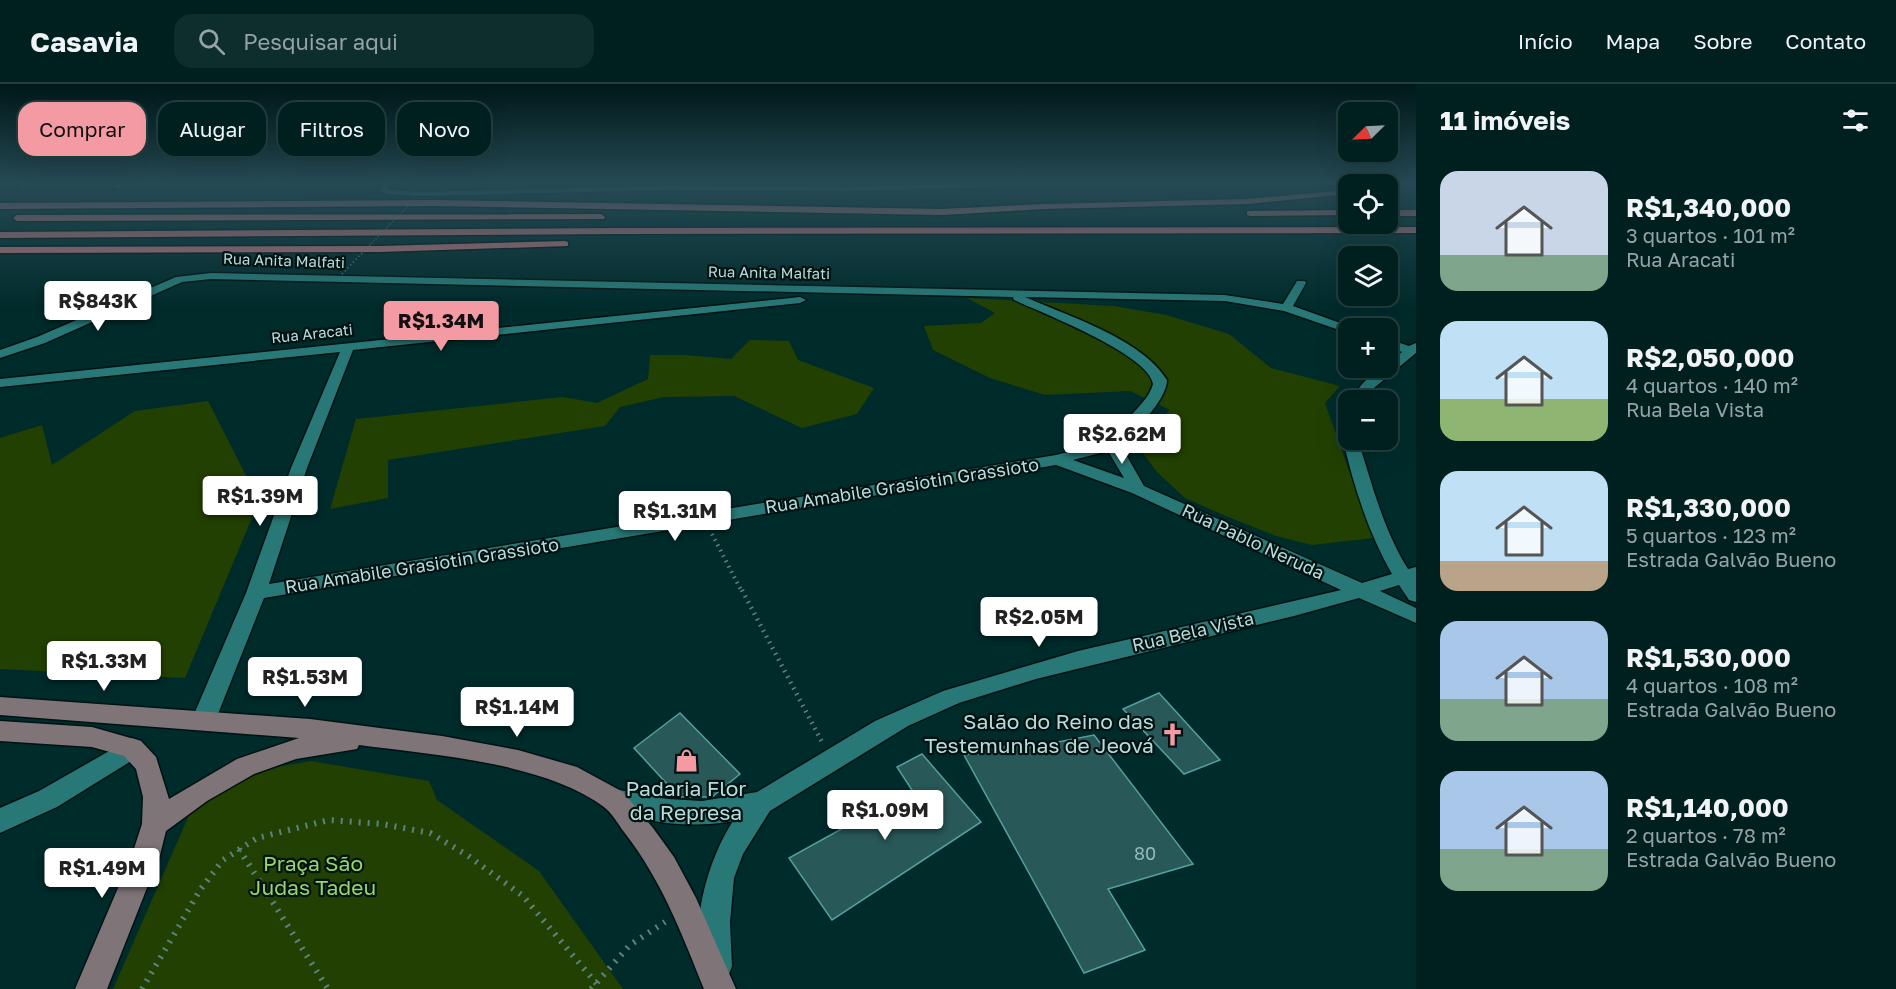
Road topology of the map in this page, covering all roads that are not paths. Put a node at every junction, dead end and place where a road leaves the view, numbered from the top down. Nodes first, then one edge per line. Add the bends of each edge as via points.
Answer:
1 (1416, 230) edge
2 (976, 232) junction
3 (0, 236) edge
4 (631, 242) dead end
5 (571, 244) dead end
6 (0, 250) edge
7 (1301, 282) dead end
8 (709, 288) junction
9 (879, 292) junction
10 (1010, 294) junction
11 (715, 308) junction
12 (1286, 308) junction
13 (1338, 326) edge
14 (1398, 345) edge
15 (348, 347) junction
16 (1413, 349) edge
17 (0, 354) edge
18 (0, 383) edge
19 (1365, 390) edge
20 (1116, 438) junction
21 (1354, 450) edge
22 (1057, 460) junction
23 (1138, 489) junction
24 (1409, 575) edge
25 (1358, 591) junction
26 (256, 593) junction
27 (1416, 595) edge
28 (1416, 616) edge
29 (0, 706) edge
30 (204, 719) junction
31 (0, 730) edge
32 (400, 742) junction
33 (132, 748) junction
34 (614, 800) junction
35 (760, 804) junction
36 (0, 822) edge
37 (155, 824) junction
38 (719, 987) edge
39 (91, 989) edge

1 - 2 highway
2 - 3 highway
2 - 4 highway
5 - 6 highway
7 - 12 street
8 - 9 street, Rua Anita Malfati
8 - 11 street
8 - 17 street, Rua Anita Malfati via 186,278
9 - 10 street, Rua Anita Malfati
9 - 11 street, Rua Aracati
10 - 12 street, Rua Anita Malfati via 1225,298
10 - 20 street via 1128,350 1157,372 1159,389
11 - 15 street, Rua Aracati
12 - 13 street, Rua Anita Malfati
14 - 16 street
15 - 18 street, Rua Aracati
15 - 26 street via 299,468
16 - 19 street
20 - 22 street, Rua Amabile Grasiotin Grassioto
20 - 23 street
21 - 24 street via 1365,493
22 - 23 street, Rua Pablo Neruda
22 - 26 street, Rua Amabile Grasiotin Grassioto
23 - 25 street, Rua Pablo Neruda
24 - 25 street, Rua Bela Vista
24 - 27 street
25 - 28 street, Rua Pablo Neruda
25 - 35 street, Rua Bela Vista via 1007,677 947,698 884,726
26 - 30 street
29 - 30 main road
30 - 32 main road
31 - 33 main road via 92,737
32 - 34 main road via 518,760 568,775
32 - 37 main road via 338,742 283,753 220,779
33 - 36 street
33 - 37 main road via 147,764 152,780
34 - 35 street, Rua Bela Vista via 668,813 691,814
34 - 38 main road via 664,866
35 - 38 street, Rua Bela Vista via 729,852 720,876 715,945
37 - 39 main road

